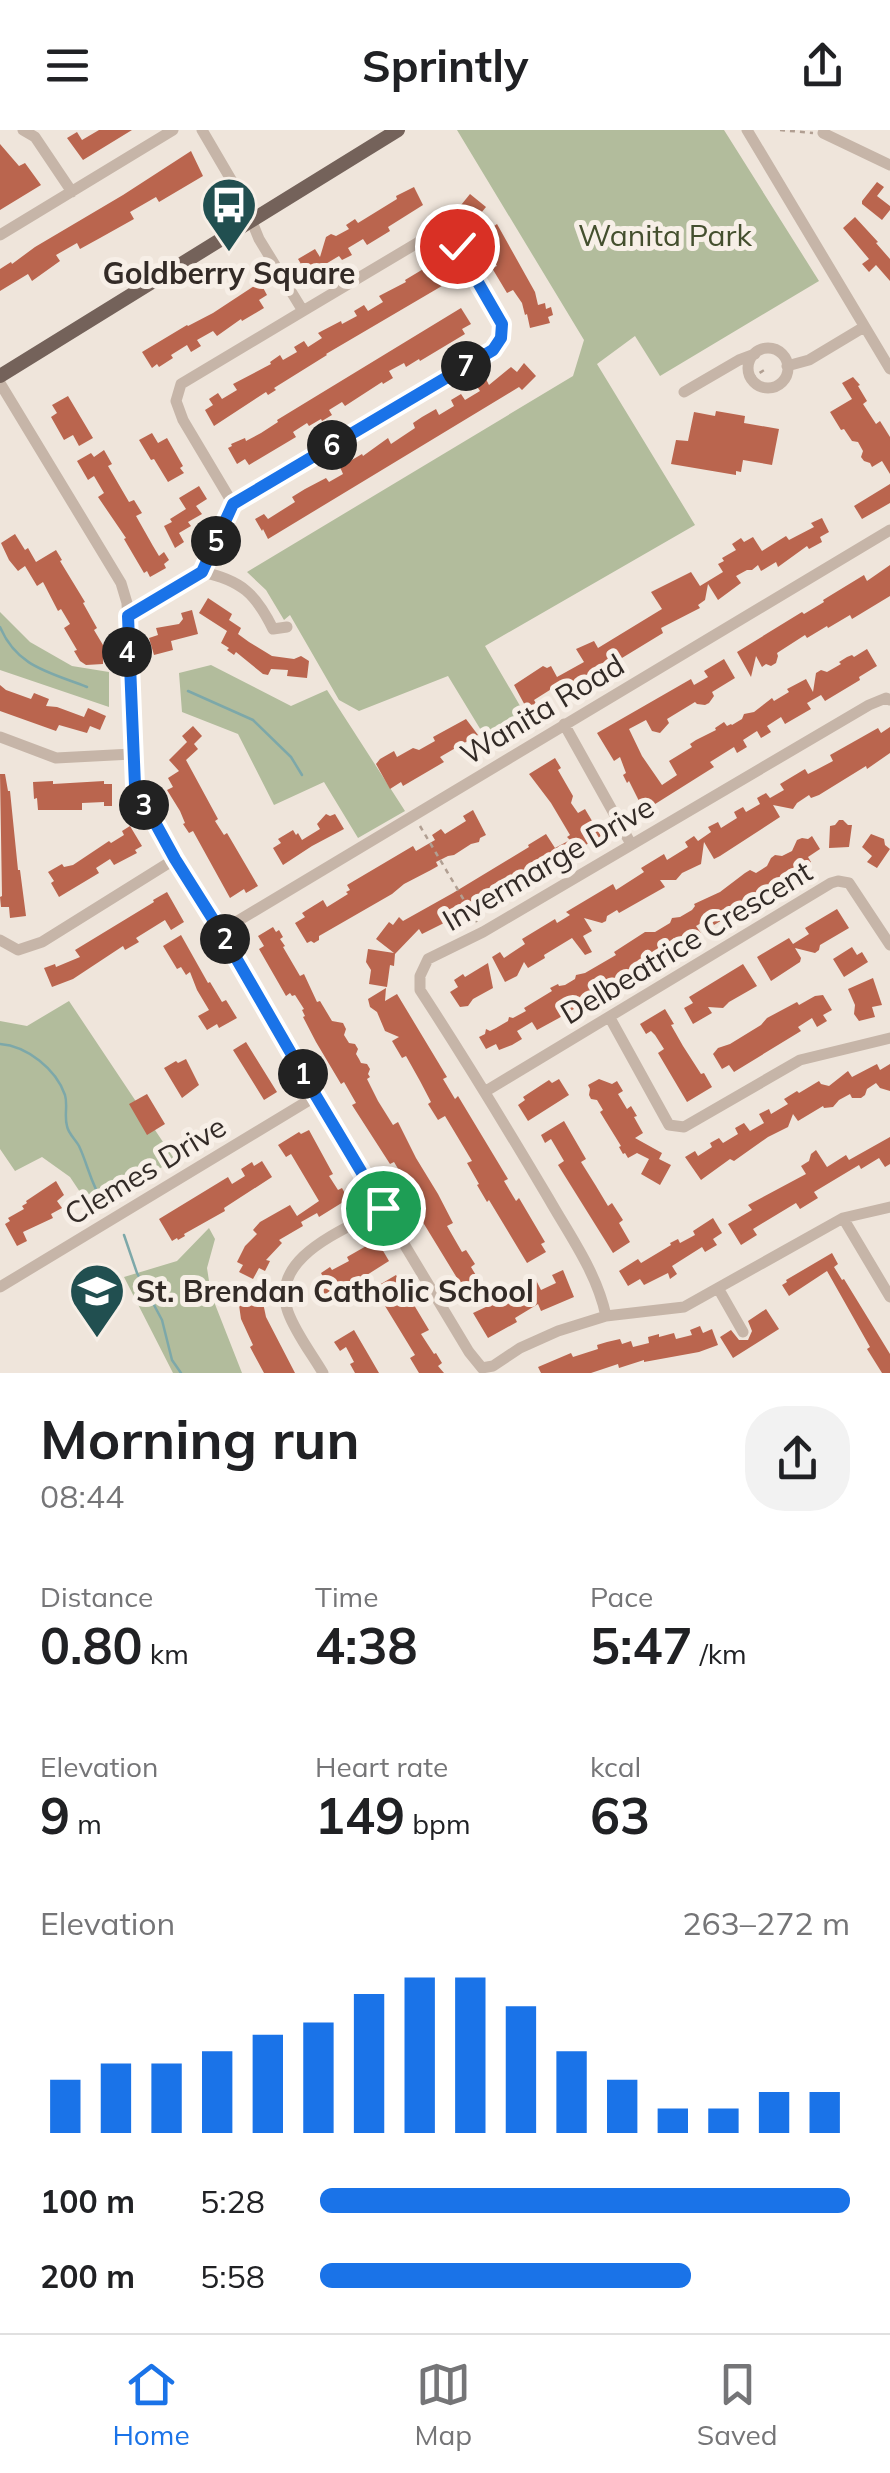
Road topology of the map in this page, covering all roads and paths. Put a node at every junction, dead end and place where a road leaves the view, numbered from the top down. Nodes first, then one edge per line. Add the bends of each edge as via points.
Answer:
1 (23, 130) edge
2 (173, 130) edge
3 (202, 130) edge
4 (398, 130) edge
5 (747, 130) edge
6 (780, 130) edge
7 (823, 133) joint
8 (890, 165) edge
9 (72, 192) junction
10 (252, 220) junction
11 (0, 236) edge
12 (303, 311) junction
13 (864, 327) junction
14 (754, 354) junction
15 (788, 366) junction
16 (766, 369) dead end
17 (890, 369) edge
18 (751, 378) junction
19 (0, 380) edge
20 (684, 392) dead end
21 (233, 504) junction
22 (890, 530) edge
23 (202, 572) junction
24 (128, 616) junction
25 (287, 627) dead end
26 (890, 700) edge
27 (564, 724) junction
28 (0, 737) edge
29 (132, 754) junction
30 (415, 816) junction
31 (631, 844) junction
32 (175, 859) junction
33 (221, 932) junction
34 (483, 932) junction
35 (0, 940) edge
36 (890, 945) edge
37 (610, 1018) junction
38 (890, 1038) edge
39 (486, 1091) junction
40 (316, 1096) junction
41 (890, 1207) edge
42 (383, 1208) junction
43 (843, 1218) junction
44 (0, 1287) edge
45 (718, 1288) junction
46 (890, 1298) edge
47 (606, 1316) junction
48 (743, 1332) dead end
49 (323, 1373) edge

1 - 9 street via 35,137
2 - 9 street
3 - 10 street
4 - 10 main road
5 - 13 street
6 - 7 path
7 - 8 street
9 - 11 street
10 - 12 street
10 - 19 main road
12 - 21 street via 180,384 176,401 183,420
12 - 21 street via 429,236 448,238 502,324 501,338 493,350
13 - 15 street
13 - 17 street
14 - 15 street via 773,349
14 - 18 street
14 - 20 street
15 - 18 street via 783,382 771,388
16 - 18 path
19 - 24 street via 121,583
21 - 23 street
22 - 27 street, Wanita Road
23 - 24 street
23 - 25 street via 254,595 273,630
24 - 29 street
26 - 31 street, Invermarge Drive via 869,705
27 - 30 street, Wanita Road
27 - 31 street
28 - 29 street via 56,758
29 - 32 street via 135,786
30 - 33 street, Wanita Road
30 - 34 path
31 - 34 street, Invermarge Drive
32 - 33 street
32 - 35 street via 42,942 18,950
33 - 40 street
34 - 39 street, Invermarge Drive via 428,959 420,990
36 - 37 street, Delbeatrice Crescent via 855,890 838,881
37 - 38 street via 668,1125 684,1128 800,1060
37 - 39 street, Delbeatrice Crescent
39 - 47 street, Invermarge Drive via 590,1269
40 - 42 street
40 - 44 street, Clemes Drive
41 - 43 street
42 - 47 street via 482,1368
42 - 49 street via 307,1251 289,1276 287,1310
43 - 45 street
43 - 46 street
45 - 47 street via 684,1307
45 - 48 street

